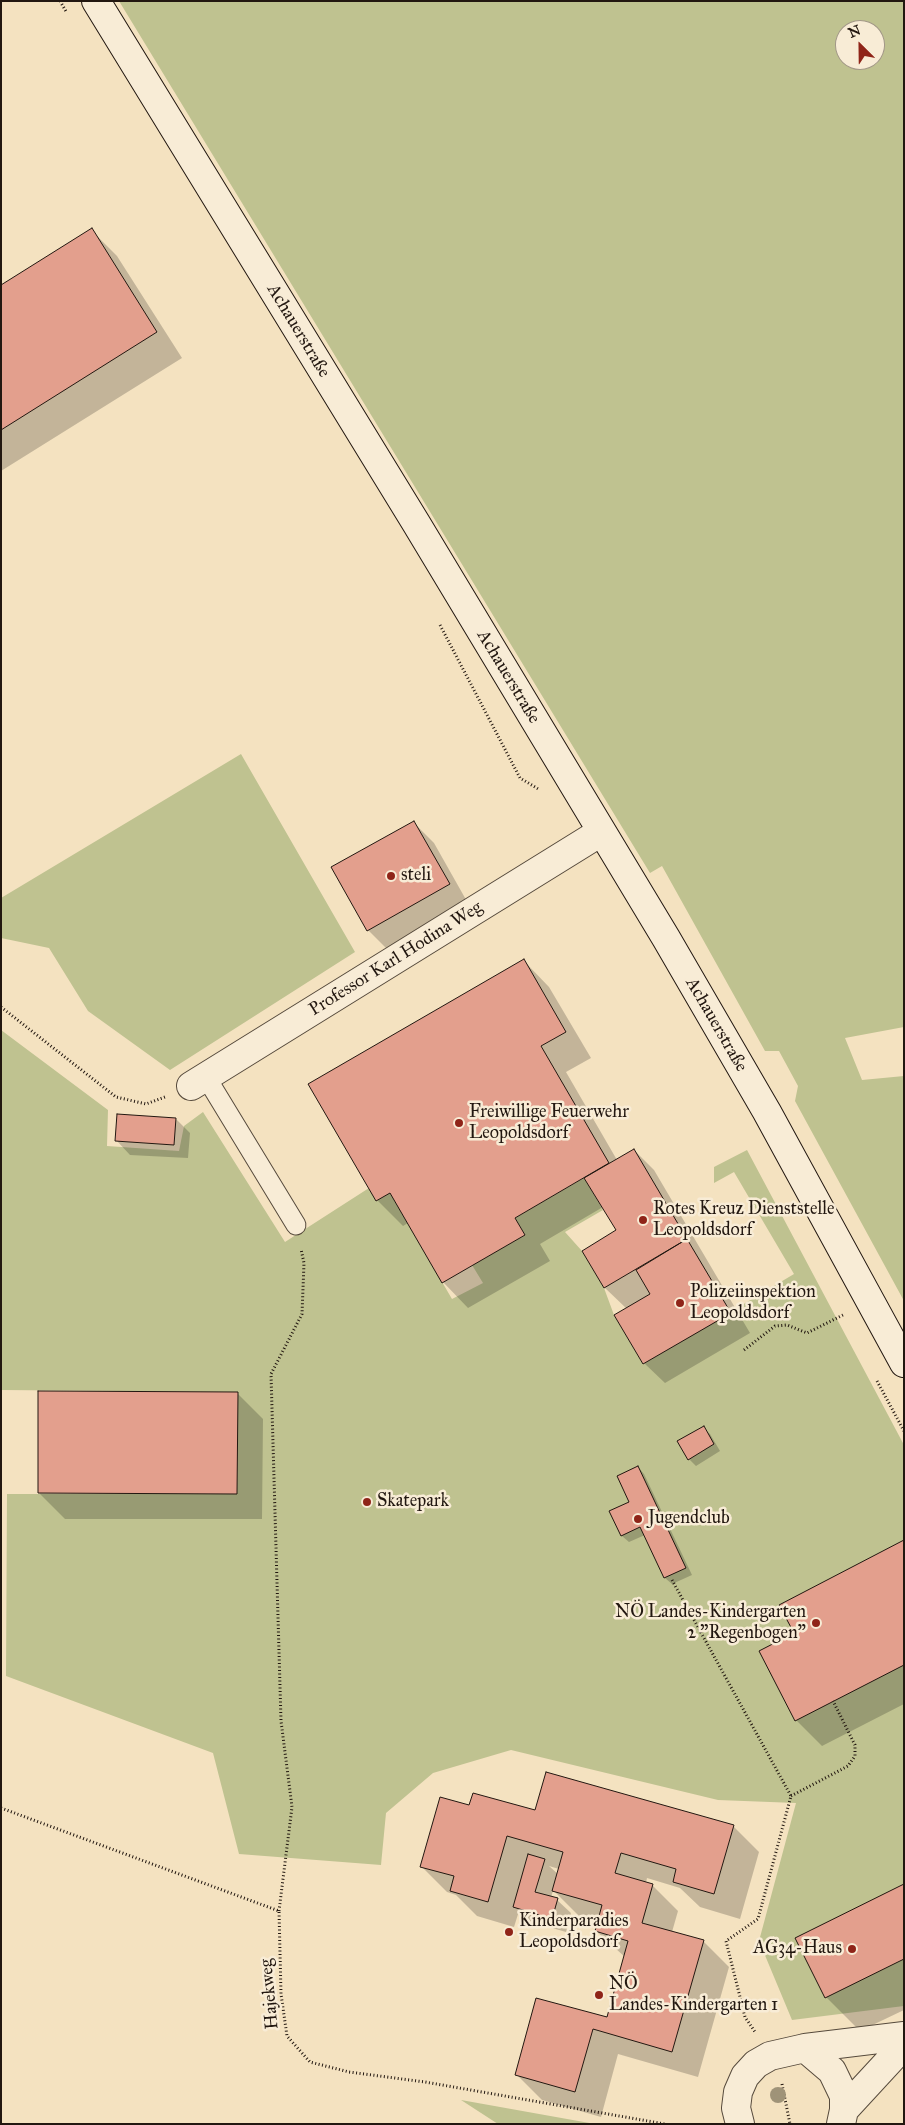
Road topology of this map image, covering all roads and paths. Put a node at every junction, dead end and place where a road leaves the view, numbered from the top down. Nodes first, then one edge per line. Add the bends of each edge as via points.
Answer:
1 (60, 1) edge
2 (96, 1) edge
3 (70, 18) dead end
4 (438, 622) dead end
5 (543, 791) dead end
6 (601, 832) junction
7 (1, 1007) edge
8 (198, 1081) junction
9 (296, 1226) joint
10 (843, 1315) dead end
11 (744, 1350) dead end
12 (904, 1363) edge
13 (672, 1580) dead end
14 (833, 1702) dead end
15 (791, 1796) junction
16 (1, 1808) edge
17 (279, 1911) junction
18 (904, 2036) edge
19 (904, 2045) edge
20 (805, 2048) junction
21 (770, 2056) junction
22 (843, 2117) edge
23 (665, 2124) edge
24 (740, 2124) edge
25 (790, 2124) edge

1 - 3 path
2 - 6 street, Achauerstraße
4 - 5 path via 520,778
6 - 8 street, Professor Karl Hodina Weg
6 - 12 street, Achauerstraße via 767,1112
7 - 8 path via 116,1097 146,1104
8 - 9 lane
9 - 17 path, Hajekweg via 304,1263 302,1314 271,1374 281,1721 292,1807
10 - 11 path via 807,1333 787,1325 775,1326
13 - 15 path
14 - 15 path via 855,1745 855,1756 848,1766
15 - 21 path via 758,1919 726,1941 745,2017
16 - 17 path
17 - 23 path, Hajekweg via 280,1994 287,2036 310,2062 349,2072
18 - 20 street
19 - 22 street
20 - 21 street
20 - 22 street via 832,2071 844,2096
21 - 24 street via 745,2076 736,2108
21 - 25 path via 780,2077

